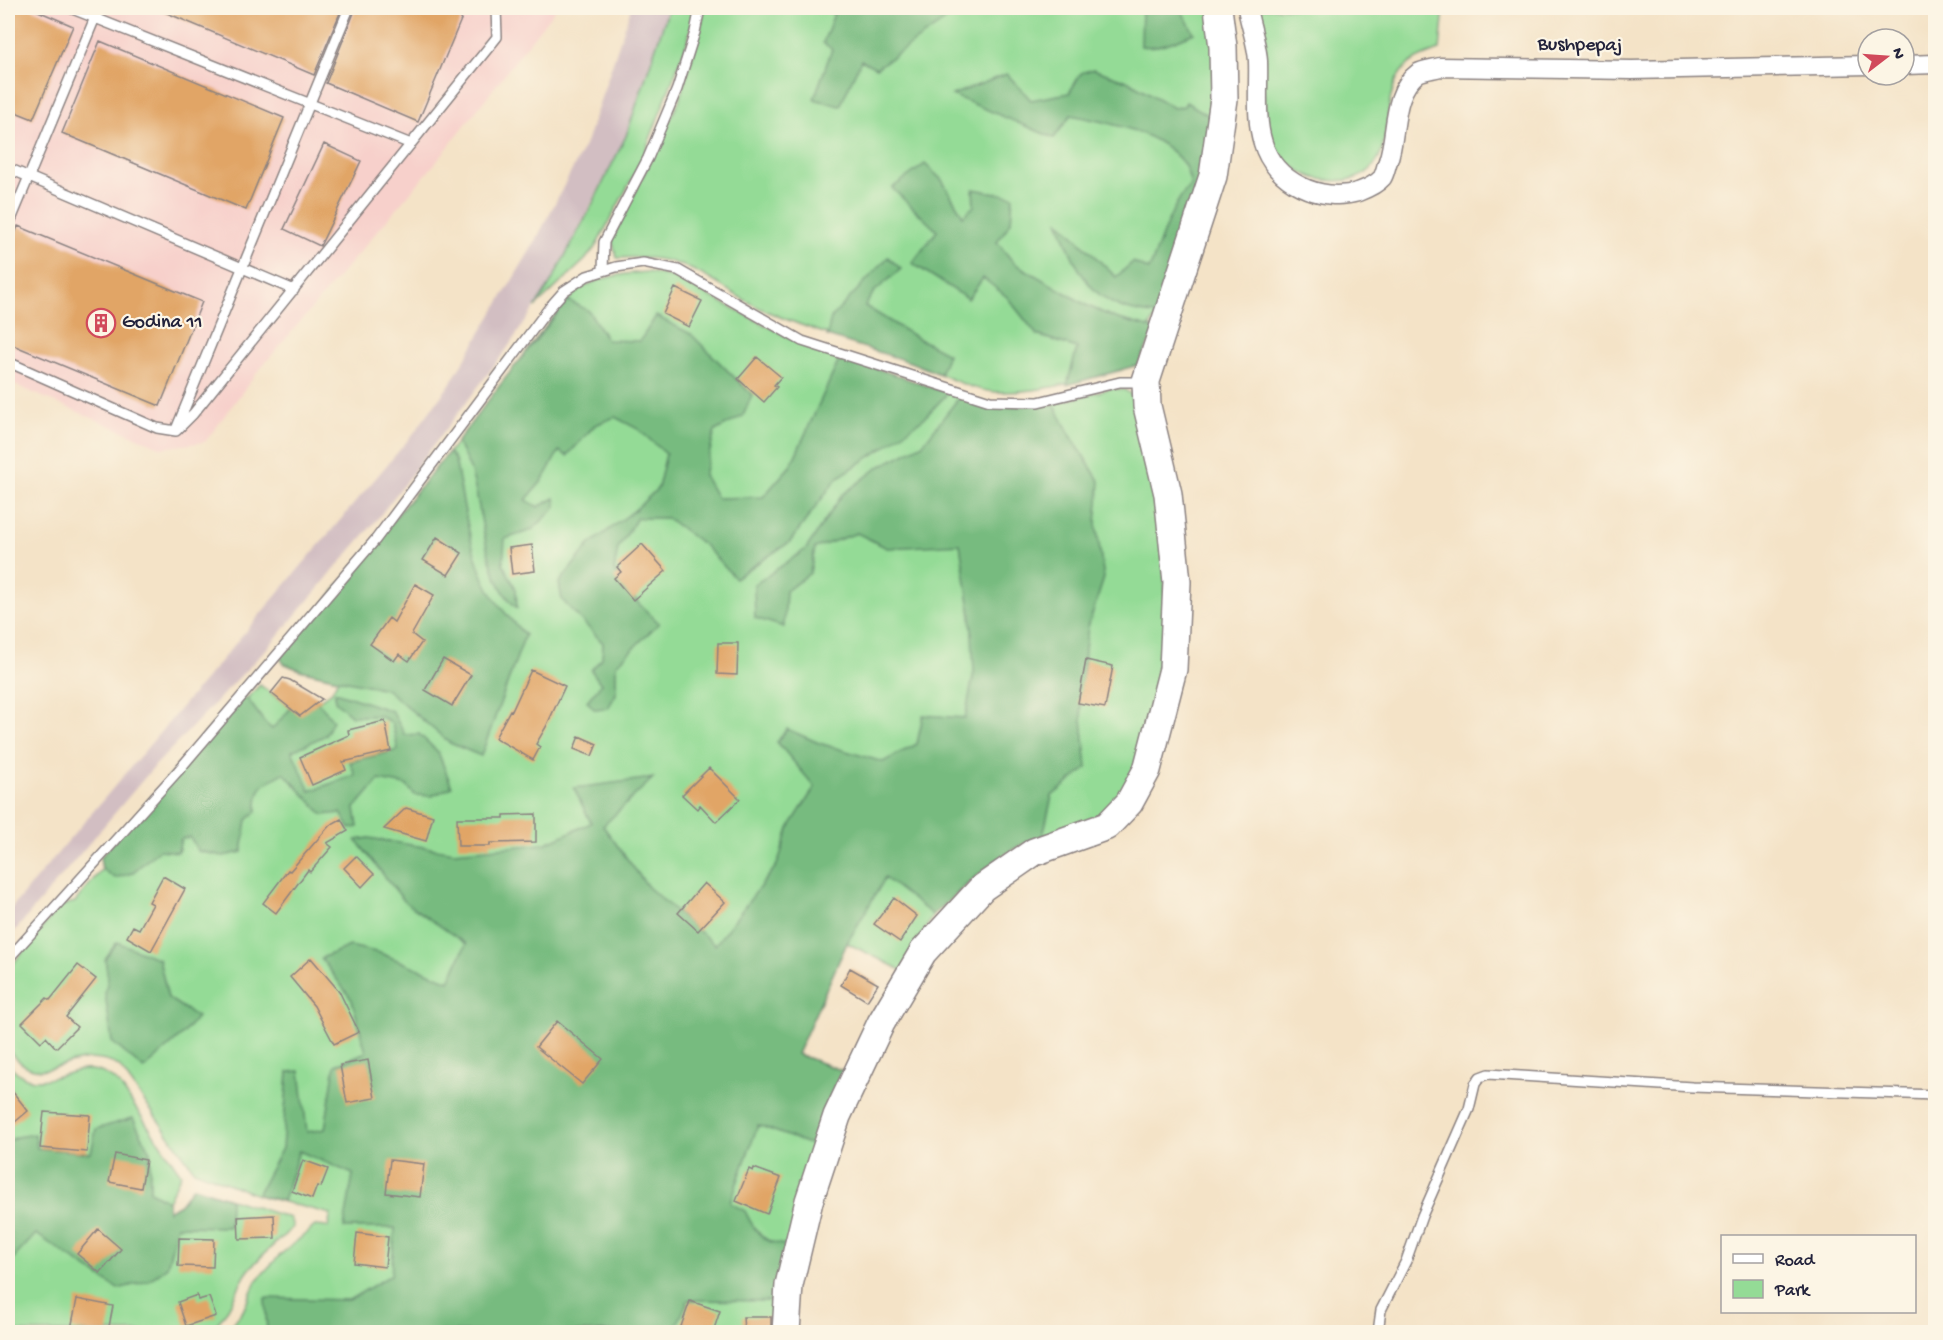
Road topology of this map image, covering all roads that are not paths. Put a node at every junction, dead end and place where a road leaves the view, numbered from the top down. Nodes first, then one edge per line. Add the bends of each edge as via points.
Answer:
1 (70, 8) edge
2 (99, 8) edge
3 (349, 8) edge
4 (496, 8) edge
5 (700, 8) edge
6 (1218, 8) edge
7 (1246, 8) edge
8 (94, 18) junction
9 (1935, 64) edge
10 (1856, 65) edge
11 (1916, 65) edge
12 (310, 103) junction
13 (411, 144) junction
14 (8, 168) edge
15 (30, 177) junction
16 (8, 227) edge
17 (243, 268) junction
18 (603, 270) junction
19 (294, 290) junction
20 (8, 362) edge
21 (1146, 381) junction
22 (176, 431) junction
23 (8, 958) edge
24 (1935, 1095) edge
25 (786, 1332) edge
26 (1378, 1332) edge

1 - 8 lane
2 - 8 lane
3 - 12 lane
4 - 13 lane via 497,38
5 - 18 lane via 677,89 657,138 604,242
6 - 21 street via 1224,99 1213,176
7 - 10 street, Bushpepaj via 1258,58 1263,144 1277,169 1306,189 1333,196 1372,186 1382,178 1391,153 1401,91 1419,72 1440,67 1632,70
8 - 12 lane
8 - 15 lane
9 - 11 street
12 - 13 lane
12 - 17 lane
13 - 19 lane
14 - 15 lane
15 - 16 lane
15 - 17 lane
17 - 19 lane
17 - 22 lane
18 - 21 lane via 643,263 678,270 802,341 990,401 1038,402 1120,382
18 - 23 lane via 564,291 549,308 376,539 177,771
19 - 22 lane
20 - 22 lane via 157,428
21 - 25 street via 1147,406 1168,494 1177,582 1173,669 1147,770 1129,803 1107,826 1034,852 982,888 922,952 881,1023 837,1116 789,1285
24 - 26 lane via 1692,1087 1488,1074 1480,1077 1406,1262 1381,1311

